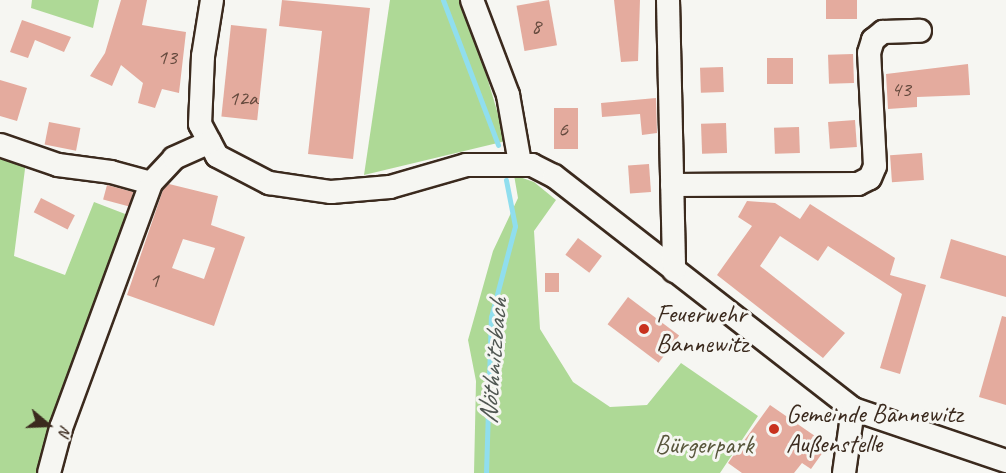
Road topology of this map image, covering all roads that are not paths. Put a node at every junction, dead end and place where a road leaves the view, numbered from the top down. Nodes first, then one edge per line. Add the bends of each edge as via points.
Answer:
1 (212, 0) edge
2 (472, 0) edge
3 (668, 0) edge
4 (920, 31) dead end
5 (210, 142) junction
6 (0, 145) edge
7 (520, 163) junction
8 (151, 183) junction
9 (672, 185) junction
10 (674, 271) junction
11 (853, 410) junction
12 (1006, 461) edge
13 (49, 473) edge
14 (844, 473) edge

1 - 5 street via 203,56 200,124
2 - 7 street via 508,95
3 - 9 street
4 - 9 street via 883,32 873,40 869,53 875,166 870,178 858,184
5 - 7 street via 217,156 269,183 331,192 390,187 466,165
5 - 8 street via 174,158
6 - 8 street via 58,165
7 - 10 street via 554,176
8 - 13 street via 61,428
9 - 10 street
10 - 11 street
11 - 12 street
11 - 14 street

